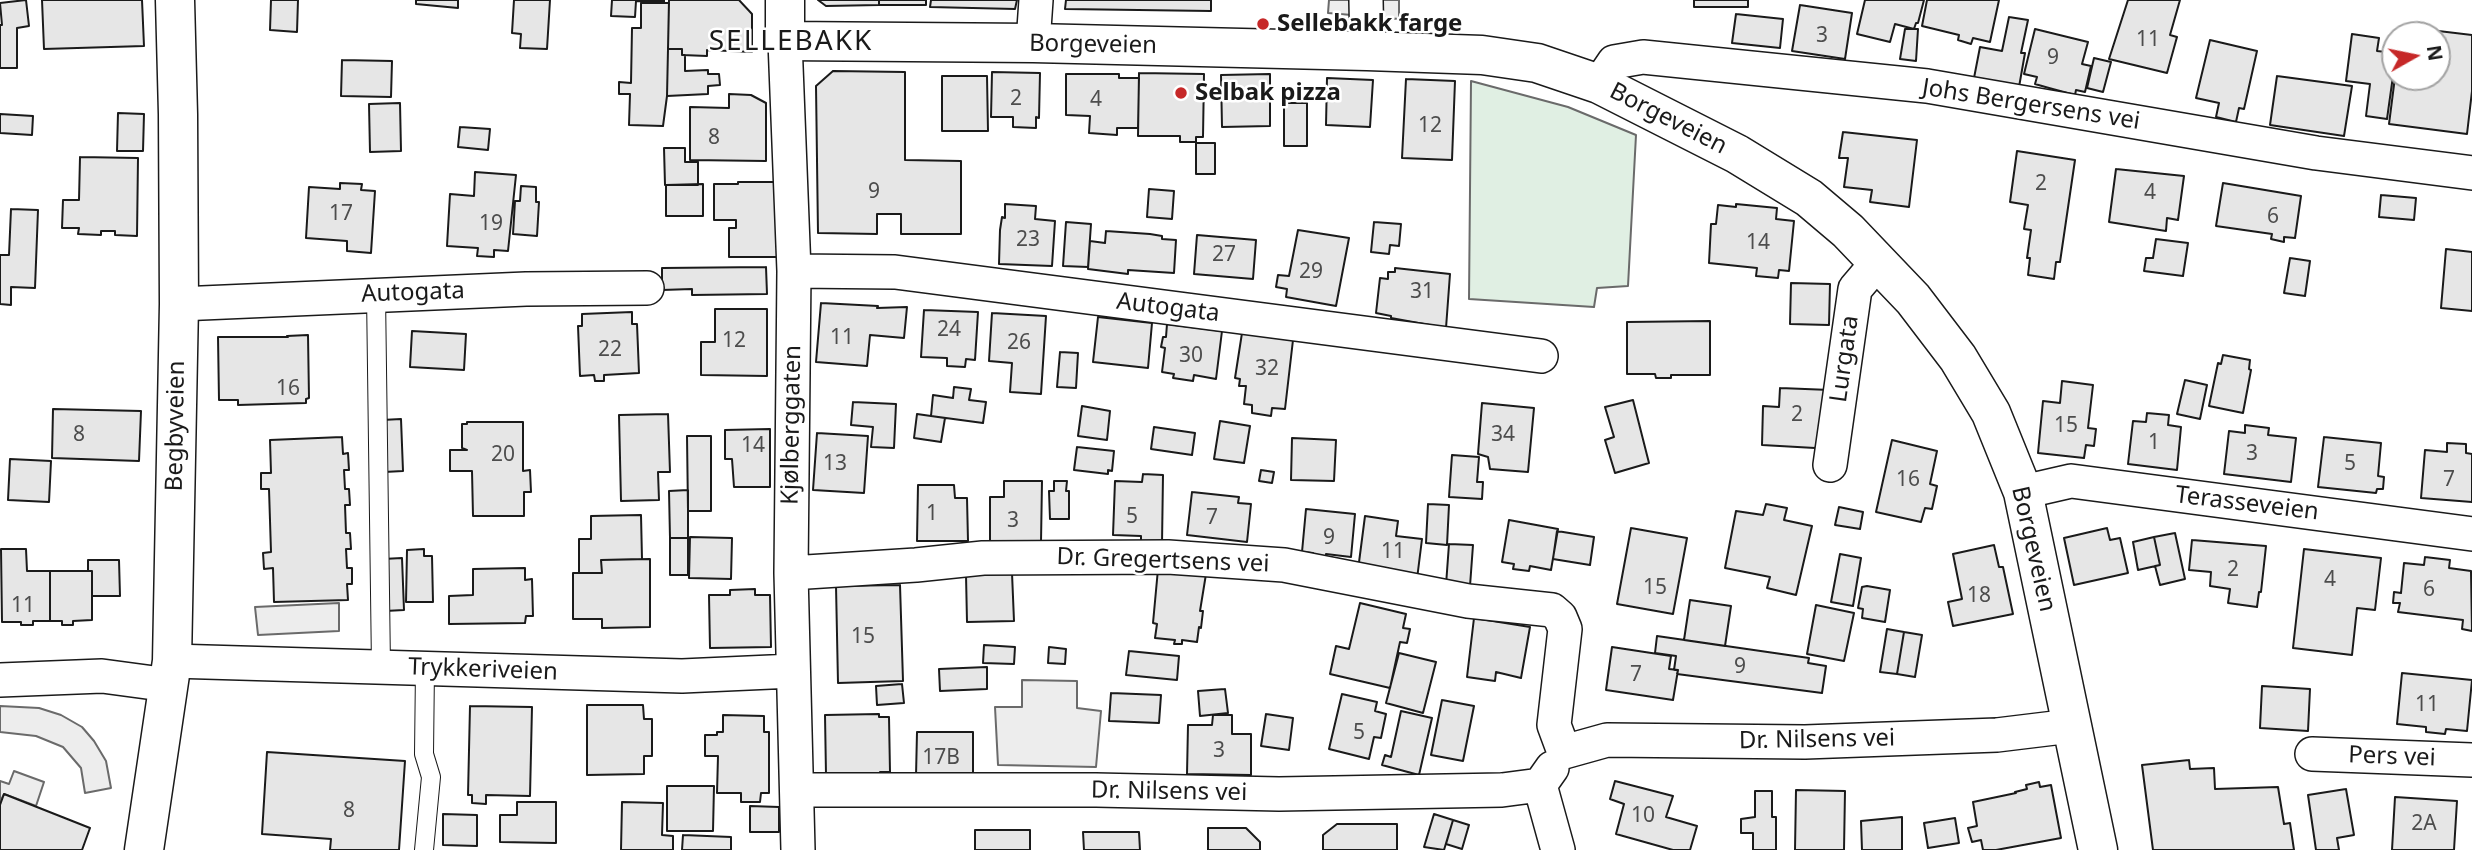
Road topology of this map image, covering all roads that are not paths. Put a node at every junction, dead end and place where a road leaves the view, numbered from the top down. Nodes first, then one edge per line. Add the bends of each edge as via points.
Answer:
1 (175, 0) edge
2 (785, 0) edge
3 (1036, 0) edge
4 (1366, 0) edge
5 (785, 41) junction
6 (1033, 43) junction
7 (1367, 51) junction
8 (1599, 84) junction
9 (2472, 173) edge
10 (1878, 262) junction
11 (794, 271) junction
12 (647, 288) dead end
13 (376, 294) junction
14 (178, 304) junction
15 (1541, 356) dead end
16 (1830, 465) dead end
17 (2023, 492) junction
18 (2472, 534) edge
19 (791, 573) junction
20 (381, 667) junction
21 (425, 668) junction
22 (793, 671) junction
23 (170, 673) junction
24 (0, 680) edge
25 (2071, 726) junction
26 (1564, 752) junction
27 (2312, 754) dead end
28 (2472, 760) edge
29 (1540, 785) junction
30 (797, 790) junction
31 (144, 850) edge
32 (424, 850) edge
33 (798, 850) edge
34 (1558, 850) edge
35 (2098, 850) edge

1 - 14 main road, Begbyveien
2 - 5 main road, Kjølberggaten
3 - 6 street
4 - 7 street
5 - 6 main road, Borgeveien
5 - 11 street, Kjølberggaten
6 - 7 main road, Borgeveien
7 - 8 main road, Borgeveien via 1537,62
8 - 9 street, Johs Bergersens vei via 1614,62 1643,57 1927,86 2316,153
8 - 10 main road, Borgeveien via 1737,154 1809,198
10 - 16 street, Lurgata via 1855,289
10 - 17 main road, Borgeveien via 1958,358 1991,413
11 - 15 street, Autogata via 895,272
11 - 19 street, Kjølberggaten
12 - 13 street, Autogata
13 - 14 street, Autogata
13 - 20 lane
14 - 23 main road, Begbyveien
17 - 18 street, Terasseveien via 2071,481
17 - 25 main road, Borgeveien
19 - 22 street, Kjølberggaten
19 - 26 street, Dr. Gregertsens vei via 983,558 1168,557 1284,565 1468,601 1552,610 1565,629 1555,725
20 - 21 street, Trykkeriveien
20 - 23 street, Trykkeriveien
21 - 22 street, Trykkeriveien via 682,676
21 - 32 lane via 424,754 430,777
22 - 30 street, Kjølberggaten
23 - 24 street, Trykkeriveien
23 - 31 main road, Begbyveien
25 - 26 street, Dr. Nilsens vei via 1997,735 1805,742 1607,740
25 - 35 main road, Borgeveien
26 - 29 street
27 - 28 street, Pers vei
29 - 30 street, Dr. Nilsens vei via 1502,790 1279,794
29 - 34 street
30 - 33 street, Kjølberggaten

